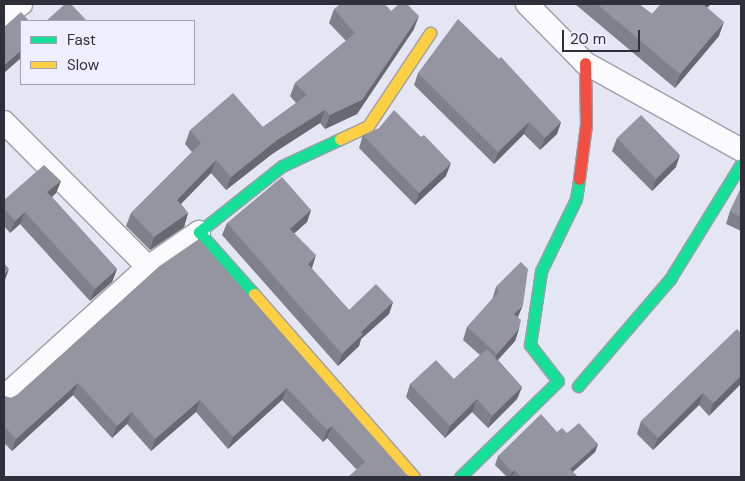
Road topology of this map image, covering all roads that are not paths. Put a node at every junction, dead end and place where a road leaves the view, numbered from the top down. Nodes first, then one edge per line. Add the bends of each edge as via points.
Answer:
1 (21, 4) edge
2 (527, 4) edge
3 (4, 16) edge
4 (430, 33) dead end
5 (585, 63) junction
6 (4, 122) edge
7 (741, 150) edge
8 (741, 164) edge
9 (199, 232) junction
10 (148, 267) junction
11 (578, 386) dead end
12 (4, 396) edge
13 (414, 477) edge
14 (460, 477) edge

1 - 3 street
2 - 5 street
4 - 9 street via 368,126 282,166
5 - 7 street
5 - 14 street via 586,124 576,199 541,271 530,345 558,381
6 - 10 street
8 - 11 street via 670,279
9 - 10 street
9 - 13 street
10 - 12 street

